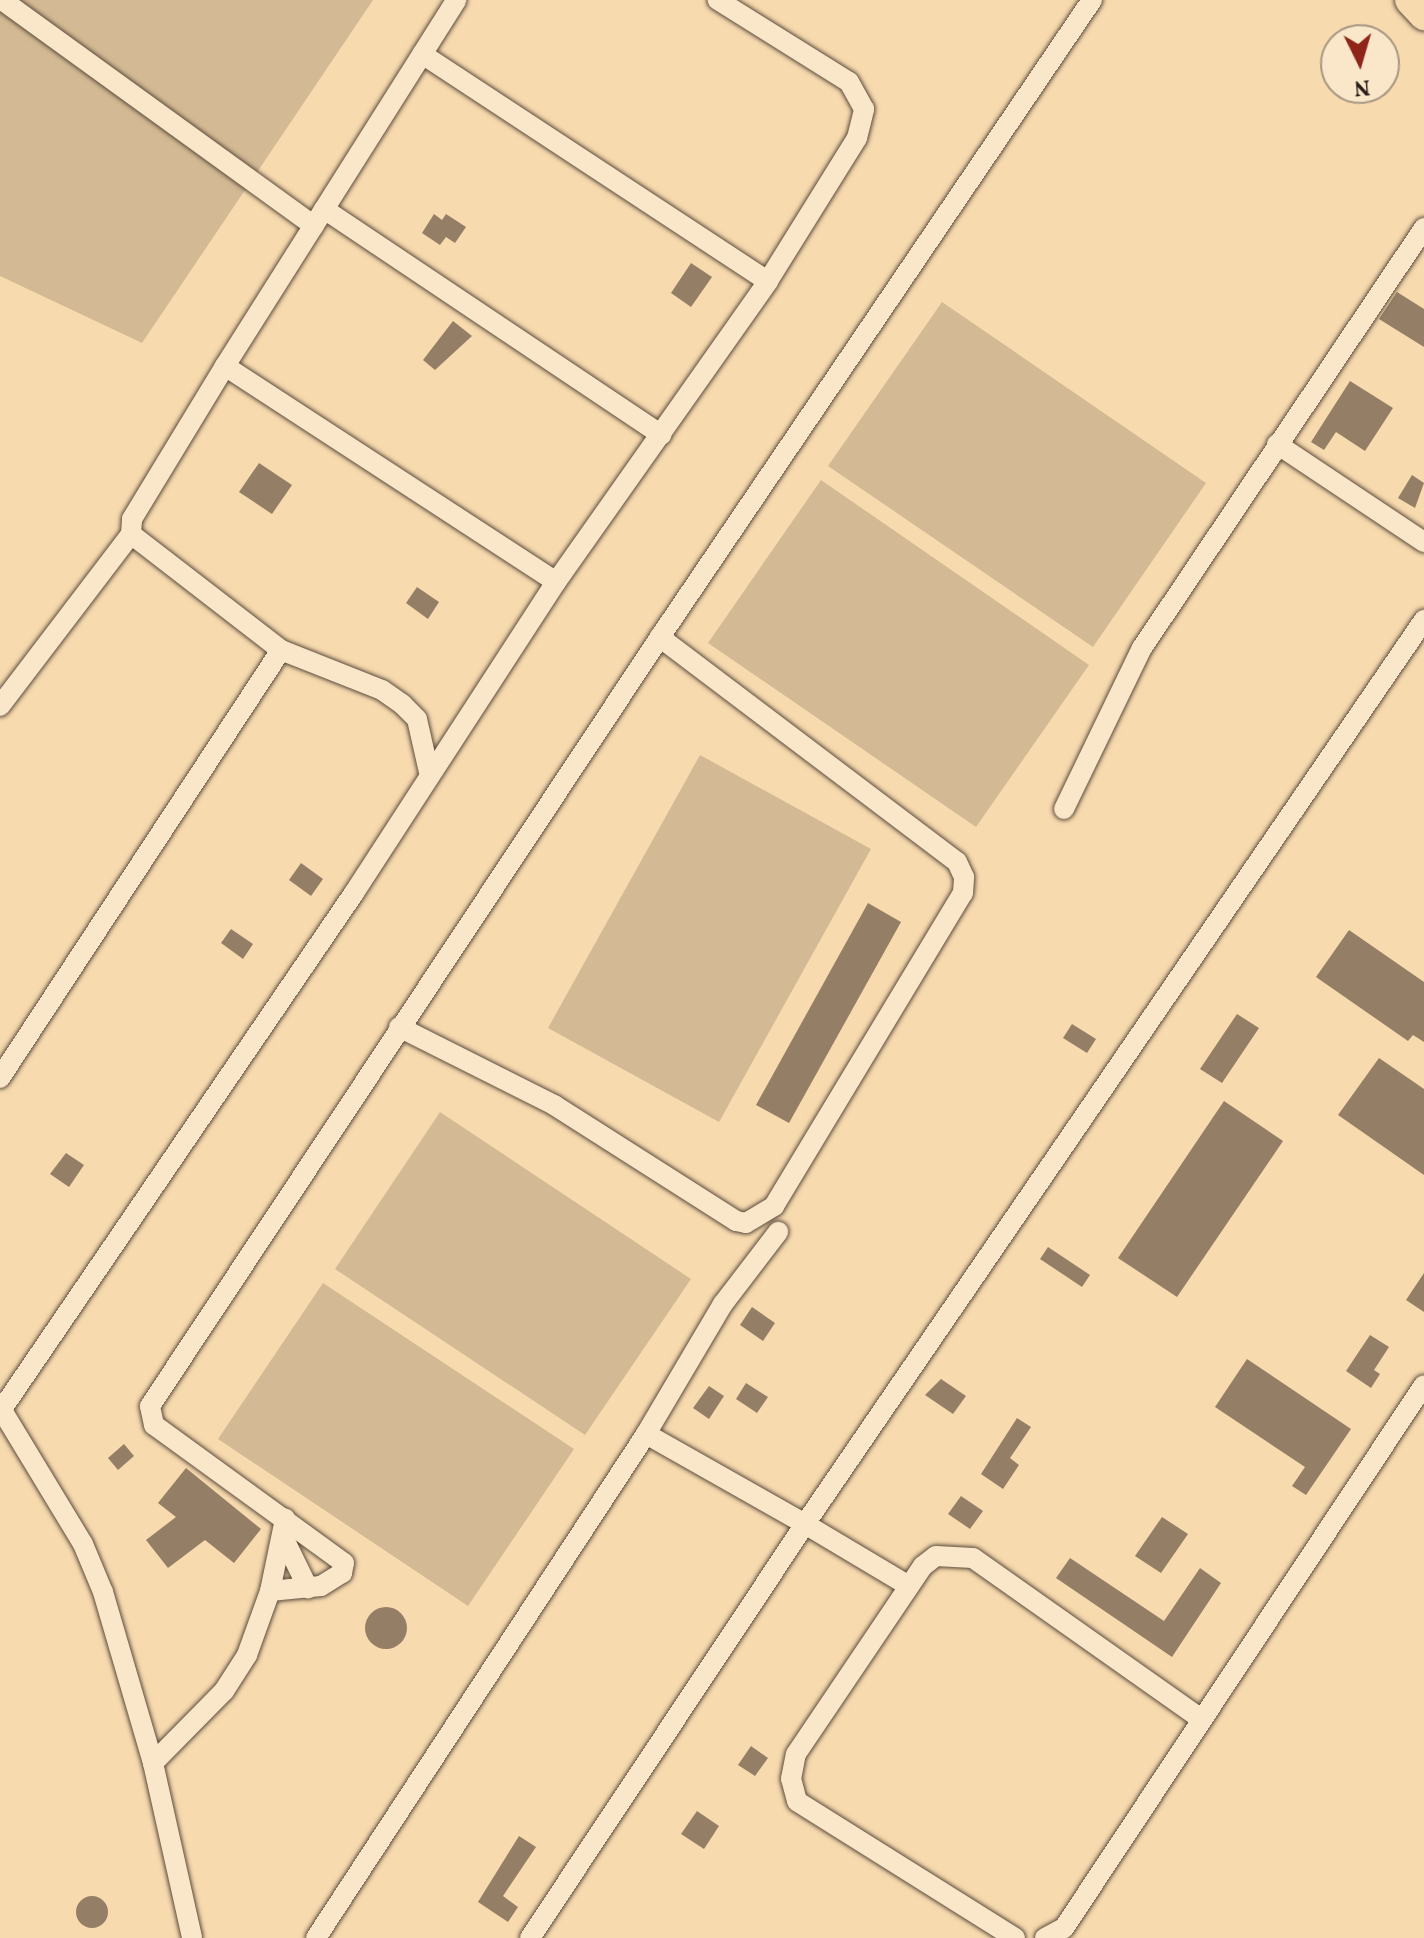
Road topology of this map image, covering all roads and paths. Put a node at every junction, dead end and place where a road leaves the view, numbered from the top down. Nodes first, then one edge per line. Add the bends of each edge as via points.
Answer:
1 (2, 0) edge
2 (456, 0) edge
3 (718, 0) edge
4 (1092, 0) edge
5 (1410, 0) edge
6 (1424, 15) edge
7 (422, 54) junction
8 (319, 218) junction
9 (1424, 228) edge
10 (768, 281) junction
11 (225, 366) junction
12 (661, 435) junction
13 (1277, 444) junction
14 (131, 534) junction
15 (1424, 542) edge
16 (556, 582) junction
17 (1424, 620) edge
18 (660, 637) junction
19 (281, 650) junction
20 (0, 706) edge
21 (429, 772) junction
22 (1064, 809) dead end
23 (399, 1027) junction
24 (0, 1078) edge
25 (778, 1232) dead end
26 (1424, 1385) edge
27 (1, 1408) edge
28 (646, 1434) junction
29 (805, 1524) junction
30 (284, 1529) junction
31 (909, 1586) junction
32 (308, 1588) junction
33 (270, 1591) junction
34 (1200, 1718) junction
35 (153, 1763) junction
36 (192, 1938) edge
37 (316, 1938) edge
38 (530, 1938) edge
39 (1015, 1938) edge
40 (1045, 1938) edge

1 - 8 street
2 - 7 street
3 - 10 street via 849,82 864,109 857,138
4 - 18 street
5 - 6 highway
7 - 8 street
7 - 10 street
8 - 11 street
8 - 12 street
9 - 13 street
10 - 12 street
11 - 14 street via 132,519
11 - 16 street
12 - 16 street
13 - 15 street
13 - 22 street via 1142,648
14 - 19 street
14 - 20 street
16 - 21 street
17 - 29 street
18 - 23 street
18 - 23 street via 957,862 964,877 963,893 774,1206 746,1223 736,1221 554,1105
19 - 21 street via 382,690 402,704 417,719
19 - 24 street
21 - 27 street via 354,893
23 - 30 street via 150,1406 154,1425
25 - 28 street via 723,1304
26 - 34 street
27 - 35 street via 83,1544 103,1592
28 - 29 street
28 - 37 street
29 - 31 street
29 - 38 street
30 - 32 street
30 - 32 street via 344,1563 342,1573 329,1583
30 - 33 street
31 - 34 street via 936,1556 973,1558
31 - 39 street via 796,1754 791,1779 797,1801
32 - 33 street
33 - 35 street via 252,1646 224,1691
34 - 40 street via 1064,1928
35 - 36 street

